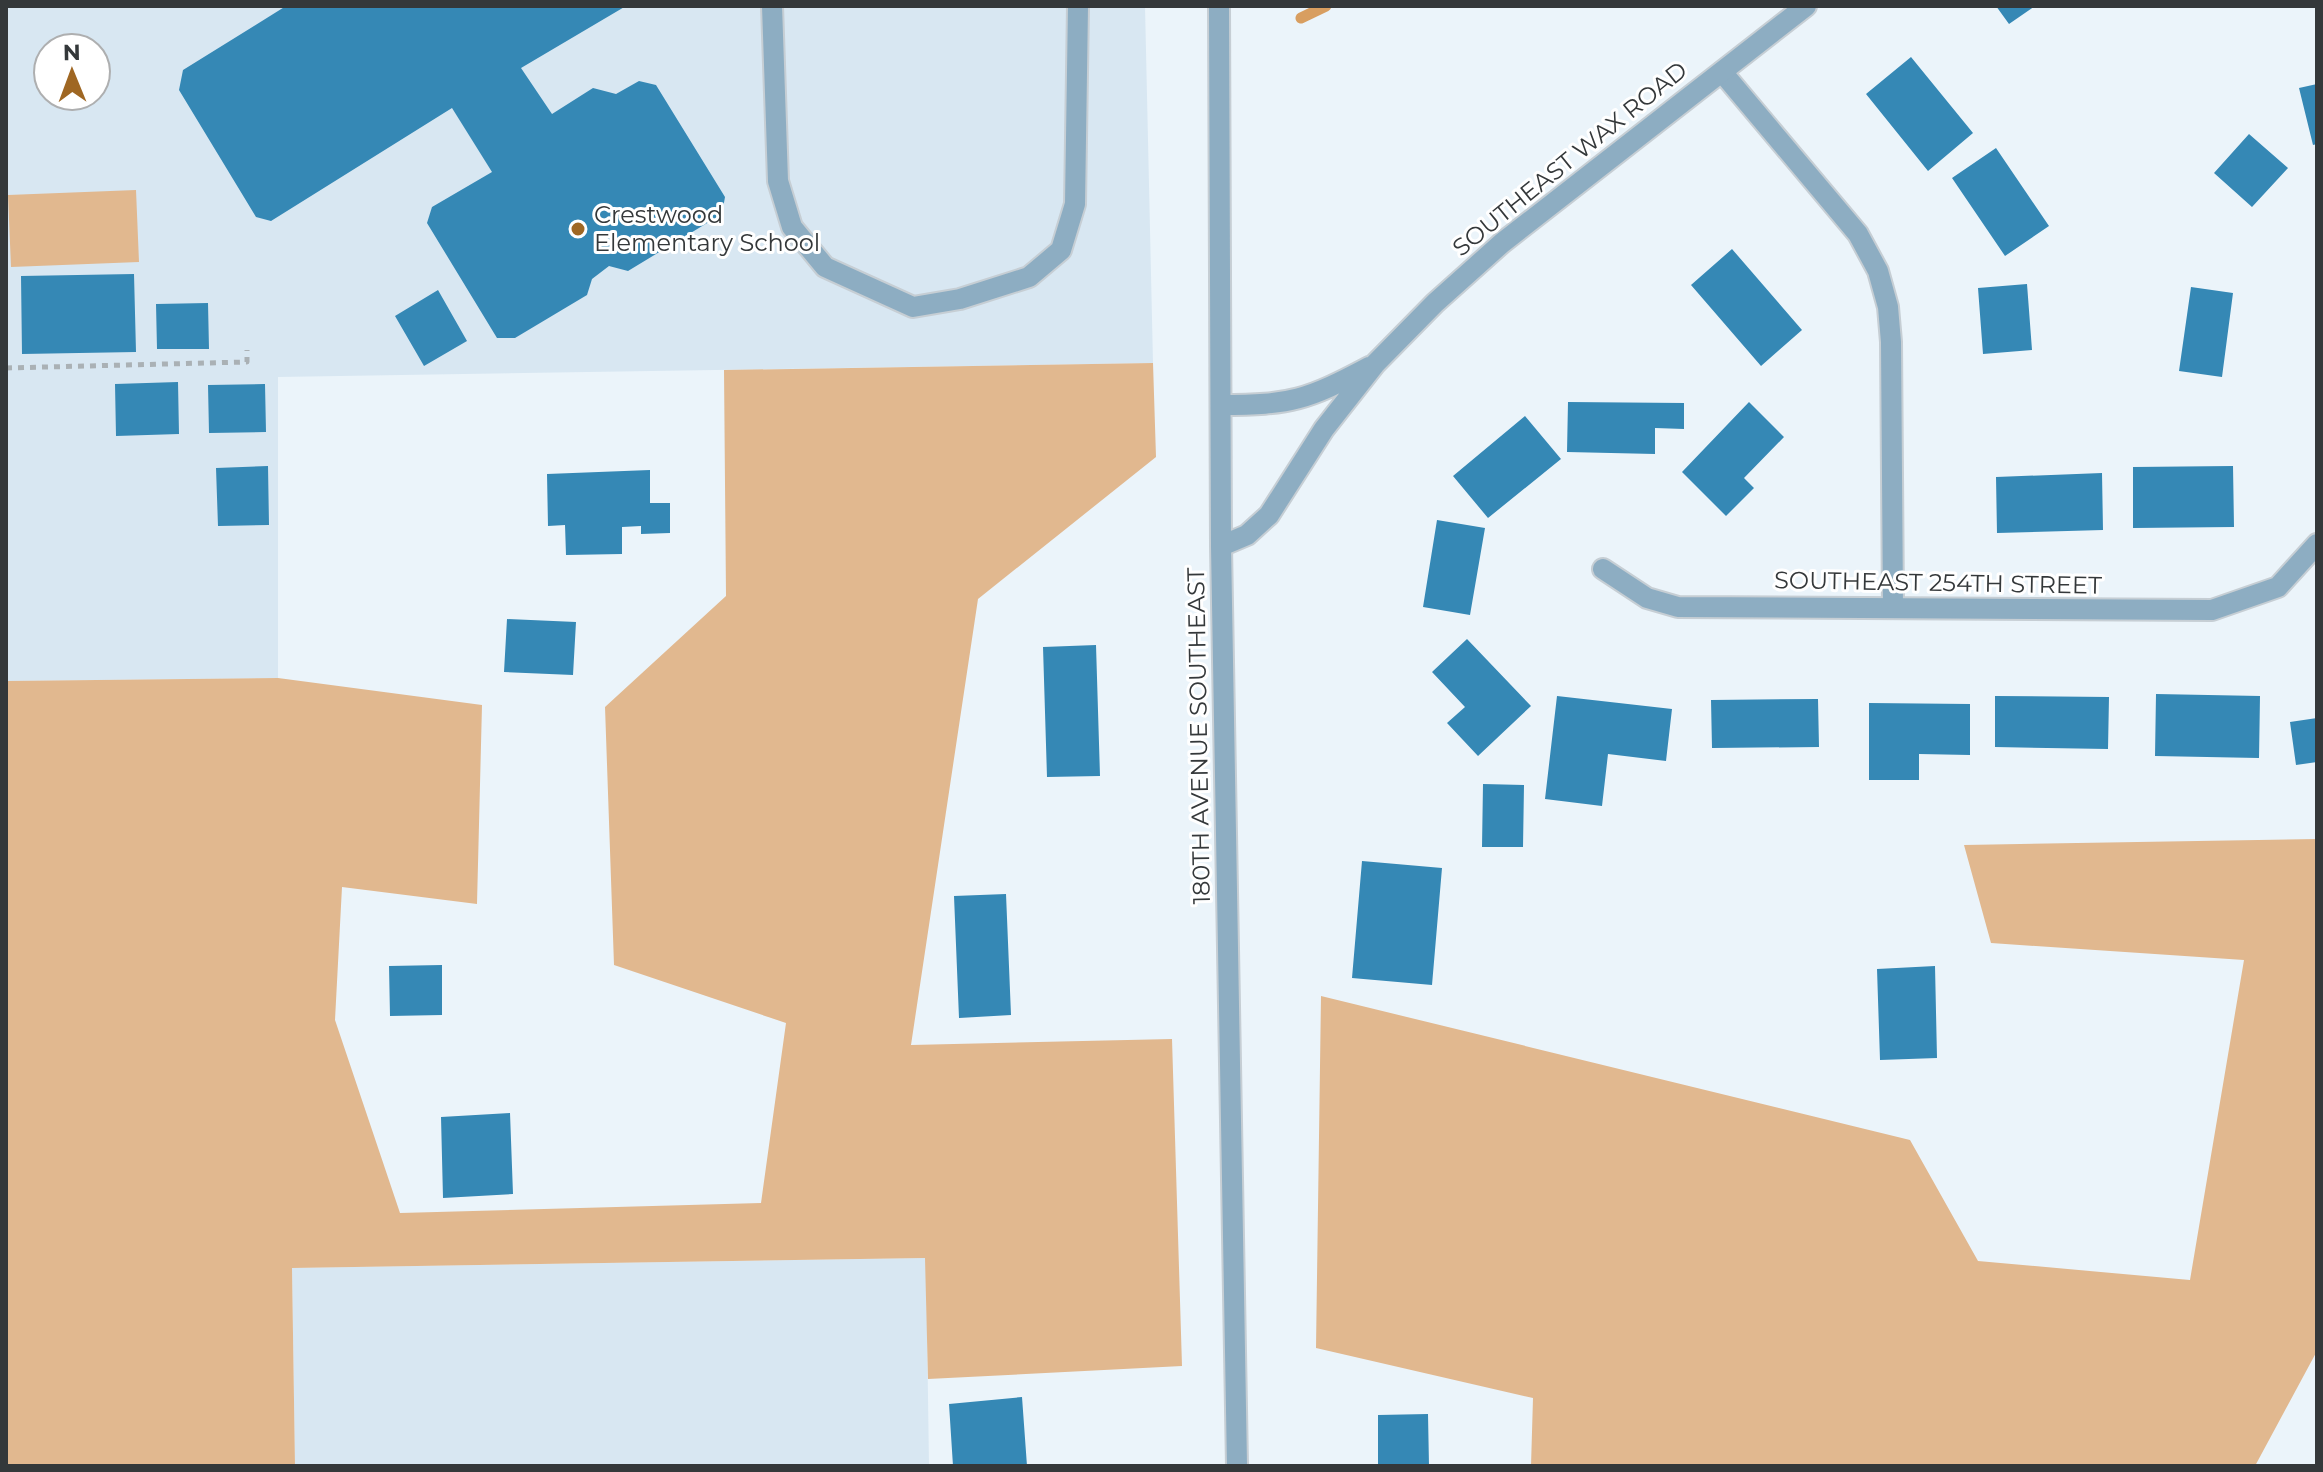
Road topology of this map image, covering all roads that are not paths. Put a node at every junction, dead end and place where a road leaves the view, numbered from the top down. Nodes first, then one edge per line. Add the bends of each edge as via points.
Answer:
1 (772, 6) edge
2 (1078, 6) edge
3 (1219, 6) edge
4 (1806, 6) edge
5 (1722, 72) junction
6 (1375, 364) junction
7 (1221, 405) junction
8 (2317, 544) edge
9 (1221, 546) junction
10 (1603, 569) dead end
11 (1893, 608) junction
12 (1237, 1466) edge

1 - 2 street via 778,181 792,227 825,267 913,307 960,299 1029,277 1061,250 1075,204
3 - 7 street, 180TH AVENUE SOUTHEAST
4 - 5 street, SOUTHEAST WAX ROAD
5 - 6 street, SOUTHEAST WAX ROAD via 1502,243
5 - 11 street via 1858,234 1878,271 1891,342
6 - 7 street, SOUTHEAST WAX ROAD via 1318,395 1279,405
6 - 9 street, SOUTHEAST WAX ROAD via 1324,429 1269,515 1247,535
7 - 9 street, 180TH AVENUE SOUTHEAST
8 - 11 street, SOUTHEAST 254TH STREET via 2278,587 2212,610
9 - 12 street, 180TH AVENUE SOUTHEAST
10 - 11 street, SOUTHEAST 254TH STREET via 1647,598 1678,607

